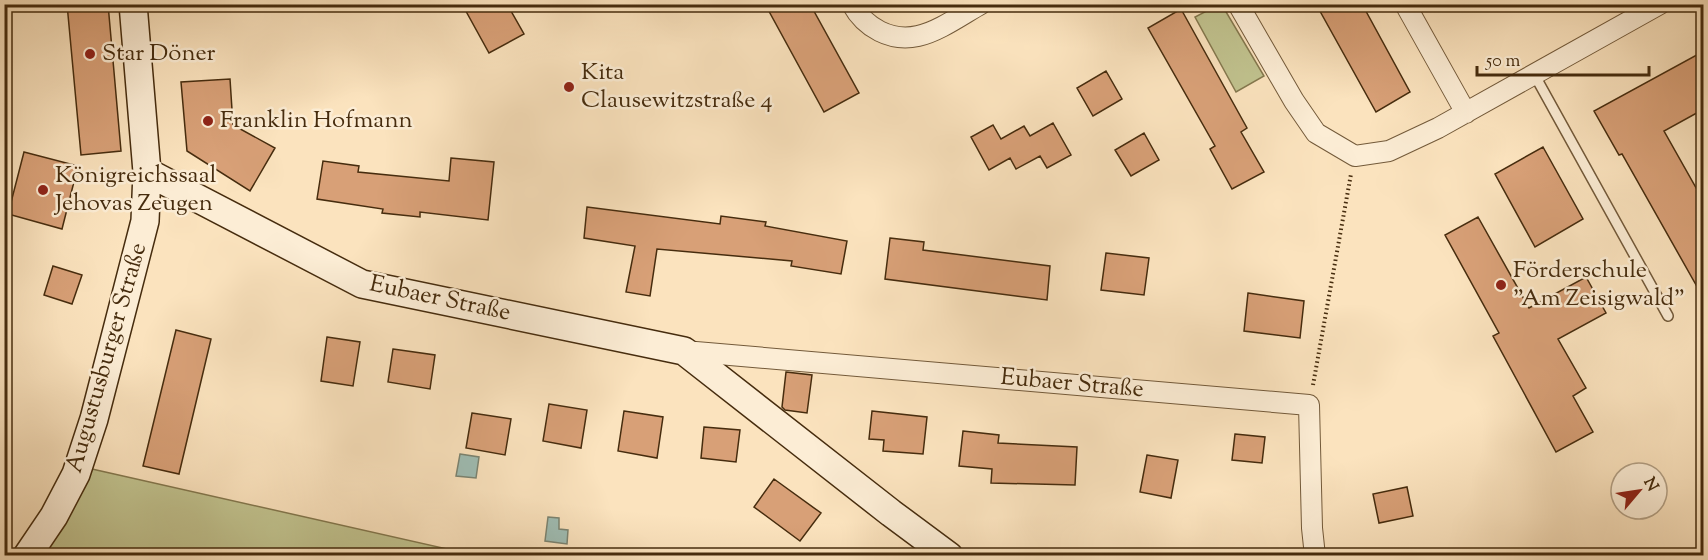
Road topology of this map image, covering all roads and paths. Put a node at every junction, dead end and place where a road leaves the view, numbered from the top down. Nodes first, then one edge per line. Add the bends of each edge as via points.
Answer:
1 (133, 4) edge
2 (852, 4) edge
3 (981, 4) edge
4 (1238, 4) edge
5 (1405, 4) edge
6 (1660, 4) edge
7 (1533, 74) junction
8 (1466, 112) junction
9 (1355, 156) junction
10 (147, 172) junction
11 (1668, 316) dead end
12 (684, 351) junction
13 (1309, 405) junction
14 (27, 555) edge
15 (949, 555) edge
16 (1315, 555) edge

1 - 10 street, Augustusburger Straße
2 - 3 street via 858,16 876,30 894,37 918,36
4 - 9 street via 1316,133
5 - 8 street
6 - 7 street
7 - 8 street
7 - 11 lane
8 - 9 street via 1389,151
9 - 13 path
10 - 12 street, Eubaer Straße via 363,284
10 - 14 street, Augustusburger Straße via 145,222 83,454 65,496
12 - 13 street, Eubaer Straße
12 - 15 street, Eubaer Straße
13 - 16 street

